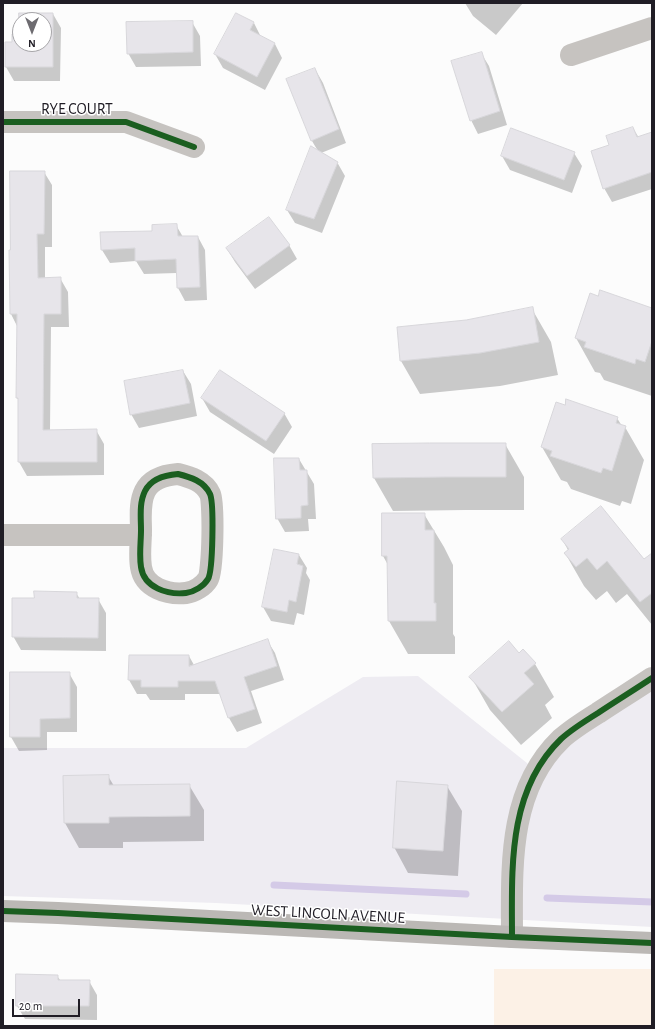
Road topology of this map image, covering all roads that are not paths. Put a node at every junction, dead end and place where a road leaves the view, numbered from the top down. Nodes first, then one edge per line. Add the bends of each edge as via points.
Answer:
1 (652, 28) edge
2 (571, 55) dead end
3 (3, 122) edge
4 (194, 147) dead end
5 (3, 535) edge
6 (141, 535) junction
7 (652, 678) edge
8 (3, 911) edge
9 (512, 937) junction
10 (652, 943) edge

1 - 2 street
3 - 4 street, RYE COURT via 126,122
5 - 6 street
6 - 6 street via 141,568 146,579 155,588 175,594 188,593 200,588 208,578 211,568 210,494 196,479 178,474 164,475 145,491 141,504
7 - 9 street via 561,739 548,754 524,795 513,856
8 - 9 street, WEST LINCOLN AVENUE
9 - 10 street, WEST LINCOLN AVENUE

